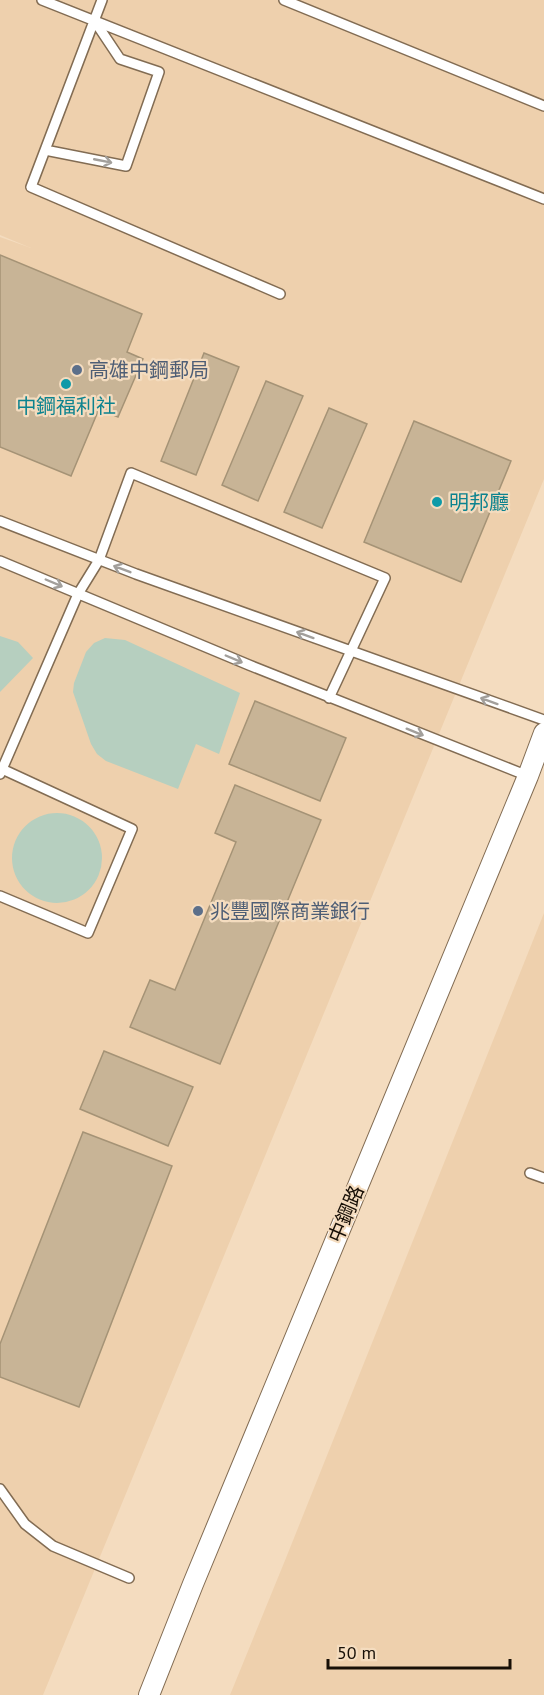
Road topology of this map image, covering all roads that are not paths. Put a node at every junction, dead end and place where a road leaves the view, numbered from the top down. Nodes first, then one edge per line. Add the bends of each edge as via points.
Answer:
1 (42, 0) edge
2 (102, 0) edge
3 (284, 0) edge
4 (94, 20) junction
5 (544, 106) edge
6 (45, 150) junction
7 (544, 199) edge
8 (280, 294) dead end
9 (0, 521) edge
10 (99, 560) junction
11 (0, 561) edge
12 (78, 594) junction
13 (350, 651) junction
14 (329, 698) junction
15 (544, 720) edge
16 (544, 734) edge
17 (1, 771) edge
18 (528, 776) junction
19 (0, 896) edge
20 (530, 1173) dead end
21 (544, 1178) edge
22 (0, 1488) edge
23 (129, 1578) dead end
24 (149, 1695) edge

1 - 4 lane
2 - 4 lane
3 - 5 lane
4 - 6 lane
6 -> 4 lane via 126,166 159,72 120,58
4 - 7 lane
6 - 8 lane via 31,187
9 - 10 lane
10 - 12 lane
13 -> 10 lane
10 - 13 lane via 131,473 385,578
11 -> 12 lane
12 -> 14 lane
12 - 17 lane
13 - 14 lane
15 -> 13 lane
14 -> 18 lane
16 - 18 street, 中鋼路
17 - 19 lane via 132,829 88,933
18 - 24 street, 中鋼路
20 - 21 lane
22 - 23 lane via 25,1524 53,1546

